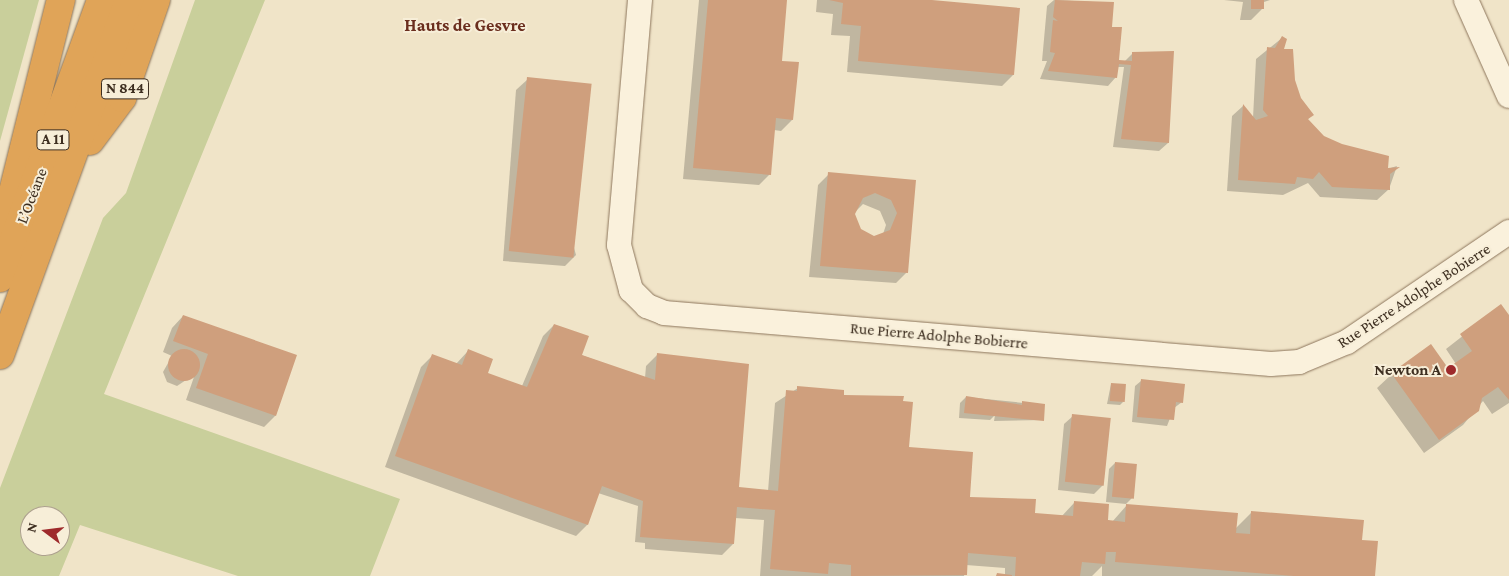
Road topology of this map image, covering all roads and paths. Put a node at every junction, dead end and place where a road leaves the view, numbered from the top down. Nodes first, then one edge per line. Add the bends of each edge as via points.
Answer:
1 (61, 0) edge
2 (101, 0) edge
3 (129, 0) edge
4 (156, 0) edge
5 (640, 0) edge
6 (1466, 0) edge
7 (1509, 96) edge
8 (72, 167) junction
9 (1509, 232) edge
10 (0, 241) edge
11 (0, 278) edge
12 (0, 355) edge

1 - 10 highway
2 - 11 highway, L’Océane / A 11
3 - 8 highway, L’Océane / A 11
4 - 8 highway, N 844 via 122,98
5 - 9 street, Rue Pierre Adolphe Bobierre via 618,245 631,290 646,306 664,313 1261,364 1300,362 1347,342
6 - 7 street
8 - 12 highway, A 11

